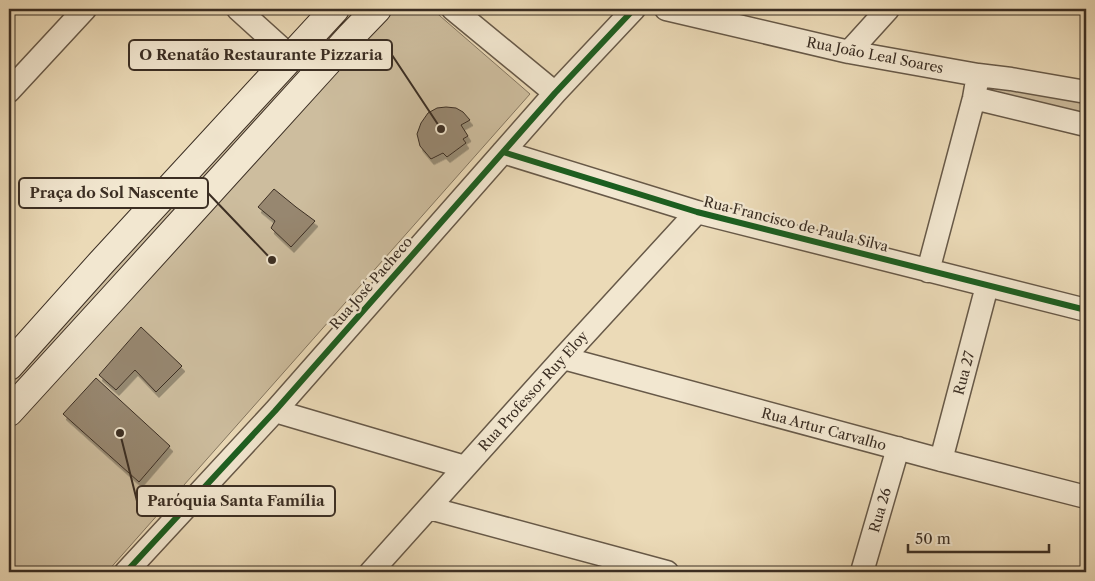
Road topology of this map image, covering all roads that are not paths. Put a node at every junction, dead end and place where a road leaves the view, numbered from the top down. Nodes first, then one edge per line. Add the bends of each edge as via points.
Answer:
1 (85, 9) edge
2 (238, 9) edge
3 (335, 9) edge
4 (377, 9) edge
5 (453, 9) edge
6 (634, 9) edge
7 (666, 9) edge
8 (888, 9) edge
9 (849, 52) junction
10 (291, 57) junction
11 (978, 75) junction
12 (9, 91) edge
13 (1086, 92) edge
14 (555, 94) junction
15 (974, 98) junction
16 (1086, 125) edge
17 (503, 152) junction
18 (697, 212) junction
19 (928, 271) junction
20 (987, 286) junction
21 (1086, 310) edge
22 (563, 358) junction
23 (9, 366) edge
24 (275, 411) junction
25 (9, 412) edge
26 (898, 448) junction
27 (941, 460) junction
28 (465, 467) junction
29 (1086, 497) edge
30 (429, 508) junction
31 (126, 572) edge
32 (371, 572) edge
33 (667, 572) edge
34 (862, 572) edge

1 - 12 street
2 - 10 street
3 - 10 street
4 - 25 street
5 - 14 street
6 - 14 street, Rua José Pacheco
7 - 9 street, Rua João Leal Soares
8 - 9 street
9 - 11 street, Rua João Leal Soares
10 - 23 street
11 - 13 street, Rua João Leal Soares
11 - 15 street
14 - 17 street, Rua José Pacheco
15 - 16 street
15 - 19 street
17 - 18 street, Rua Francisco de Paula Silva
17 - 24 street, Rua José Pacheco
18 - 19 street, Rua Francisco de Paula Silva
18 - 22 street, Rua Professor Ruy Eloy
19 - 20 street, Rua Francisco de Paula Silva
20 - 21 street, Rua Francisco de Paula Silva
20 - 27 street, Rua 27
22 - 26 street, Rua Artur Carvalho
22 - 28 street, Rua Professor Ruy Eloy
24 - 28 street
24 - 31 street, Rua José Pacheco
26 - 27 street, Rua Artur Carvalho
26 - 34 street, Rua 26
27 - 29 street, Rua Artur Carvalho
28 - 30 street, Rua Professor Ruy Eloy
30 - 32 street, Rua Professor Ruy Eloy
30 - 33 street

